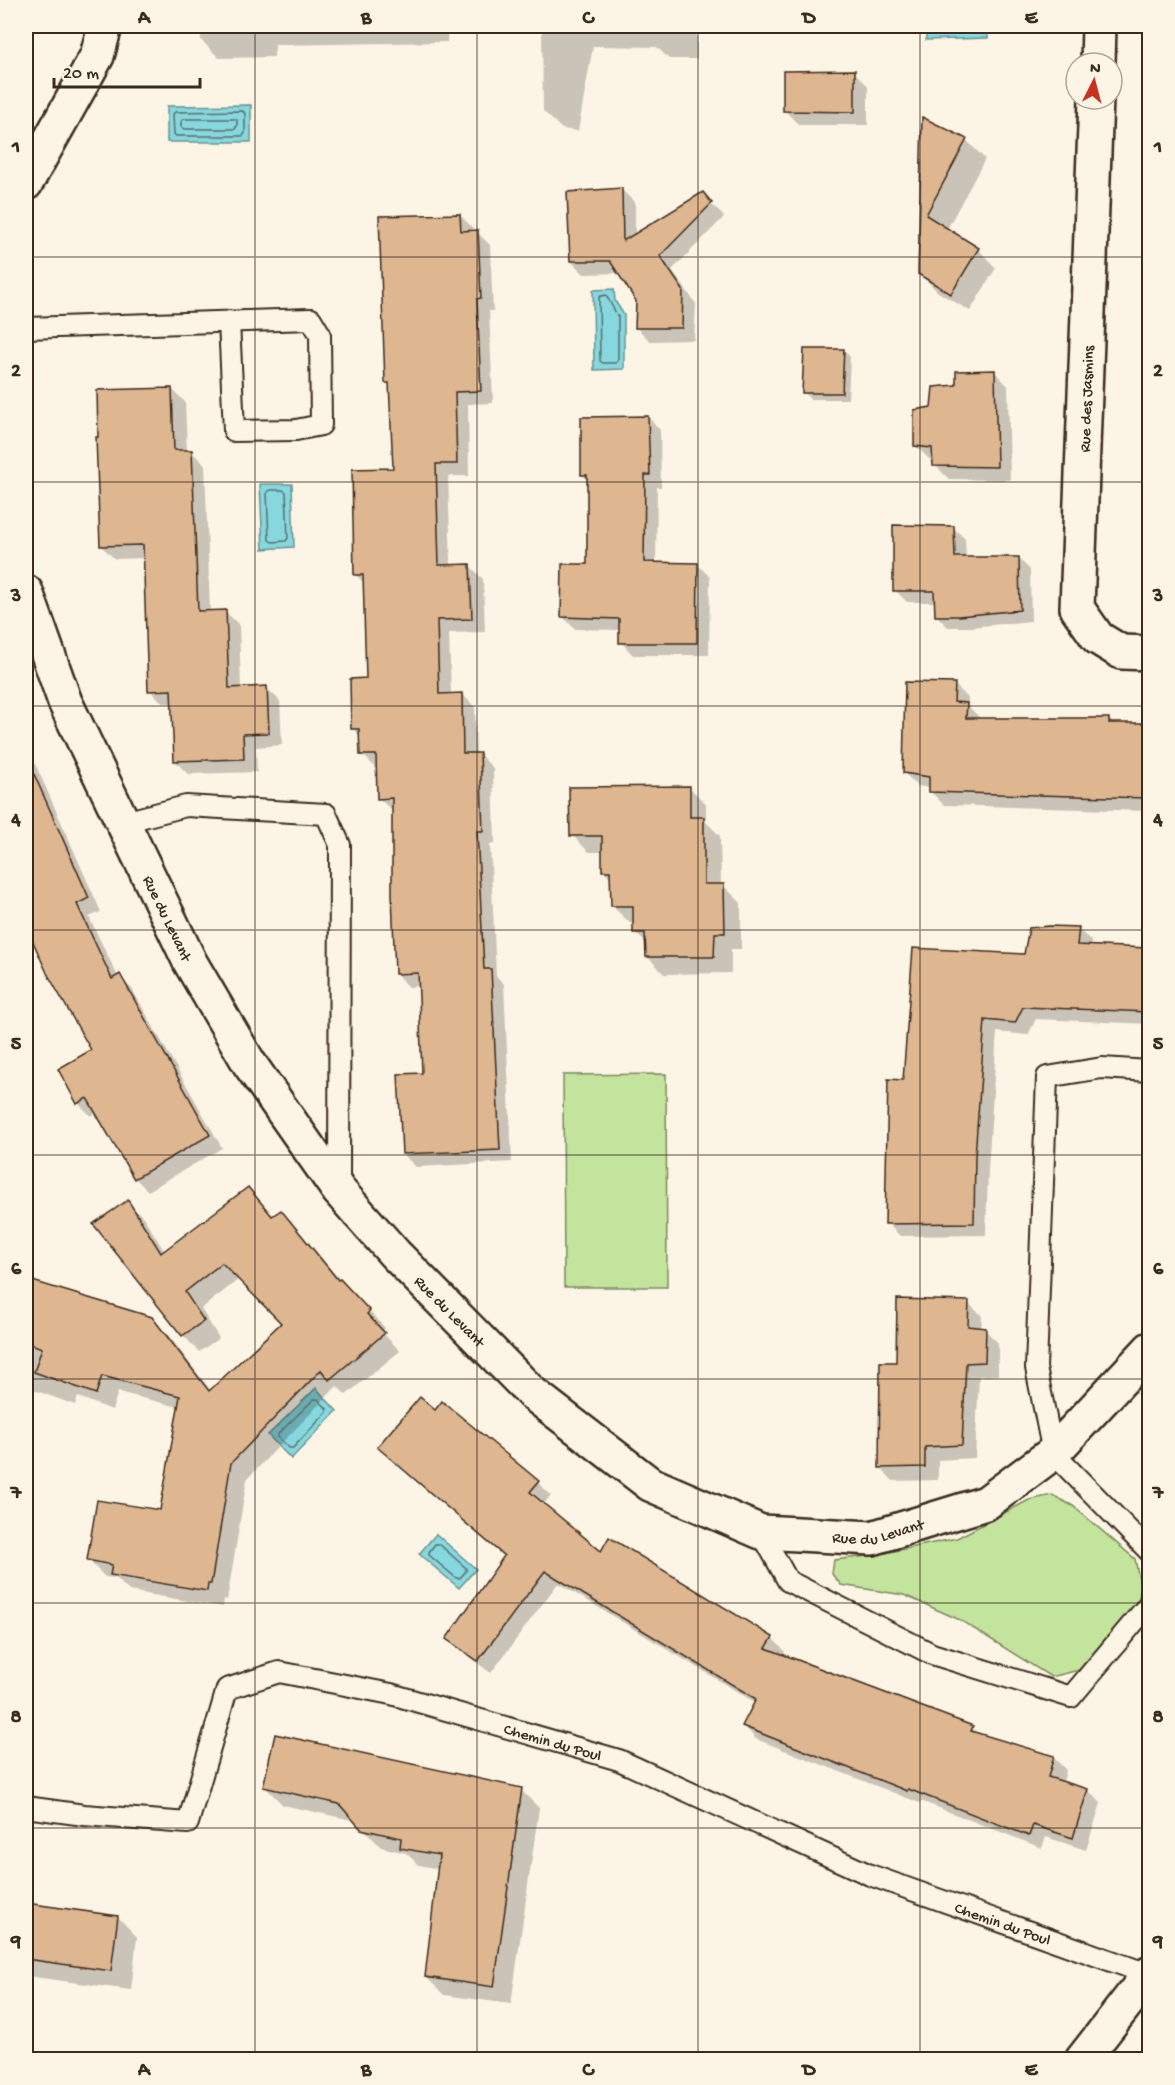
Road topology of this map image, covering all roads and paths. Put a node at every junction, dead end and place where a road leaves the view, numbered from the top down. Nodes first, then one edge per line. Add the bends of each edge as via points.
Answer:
1 (105, 26) edge
2 (1099, 26) edge
3 (1098, 51) edge
4 (1096, 111) edge
5 (26, 183) edge
6 (229, 321) junction
7 (26, 328) edge
8 (26, 592) edge
9 (1149, 653) edge
10 (124, 822) junction
11 (1149, 1071) edge
12 (339, 1191) junction
13 (1149, 1349) edge
14 (1053, 1453) junction
15 (761, 1532) junction
16 (1149, 1552) edge
17 (1149, 1603) edge
18 (26, 1807) edge
19 (1149, 1974) edge
20 (1082, 2060) edge

1 - 5 street via 97,56
2 - 3 street
4 - 9 street, Rue des Jasmins via 1077,608 1098,638 1121,652
6 - 6 lane via 311,319 320,334 321,425 296,430 234,430
6 - 7 lane
8 - 10 street, Rue du Levant via 65,702
10 - 12 street, Rue du Levant via 190,962 249,1063
10 - 12 lane via 186,806 326,814 340,845
11 - 14 lane via 1102,1068 1047,1077 1036,1368
12 - 15 street, Rue du Levant via 395,1254 532,1393 650,1484
13 - 14 street, Rue du Levant
14 - 15 street, Rue du Levant via 986,1503 872,1538
14 - 16 lane
15 - 17 lane via 788,1581 932,1654 1071,1697
18 - 19 lane, Chemin du Poul via 188,1823 227,1689 279,1672 391,1694 620,1760 870,1875
19 - 20 street, Chemin du Poul

